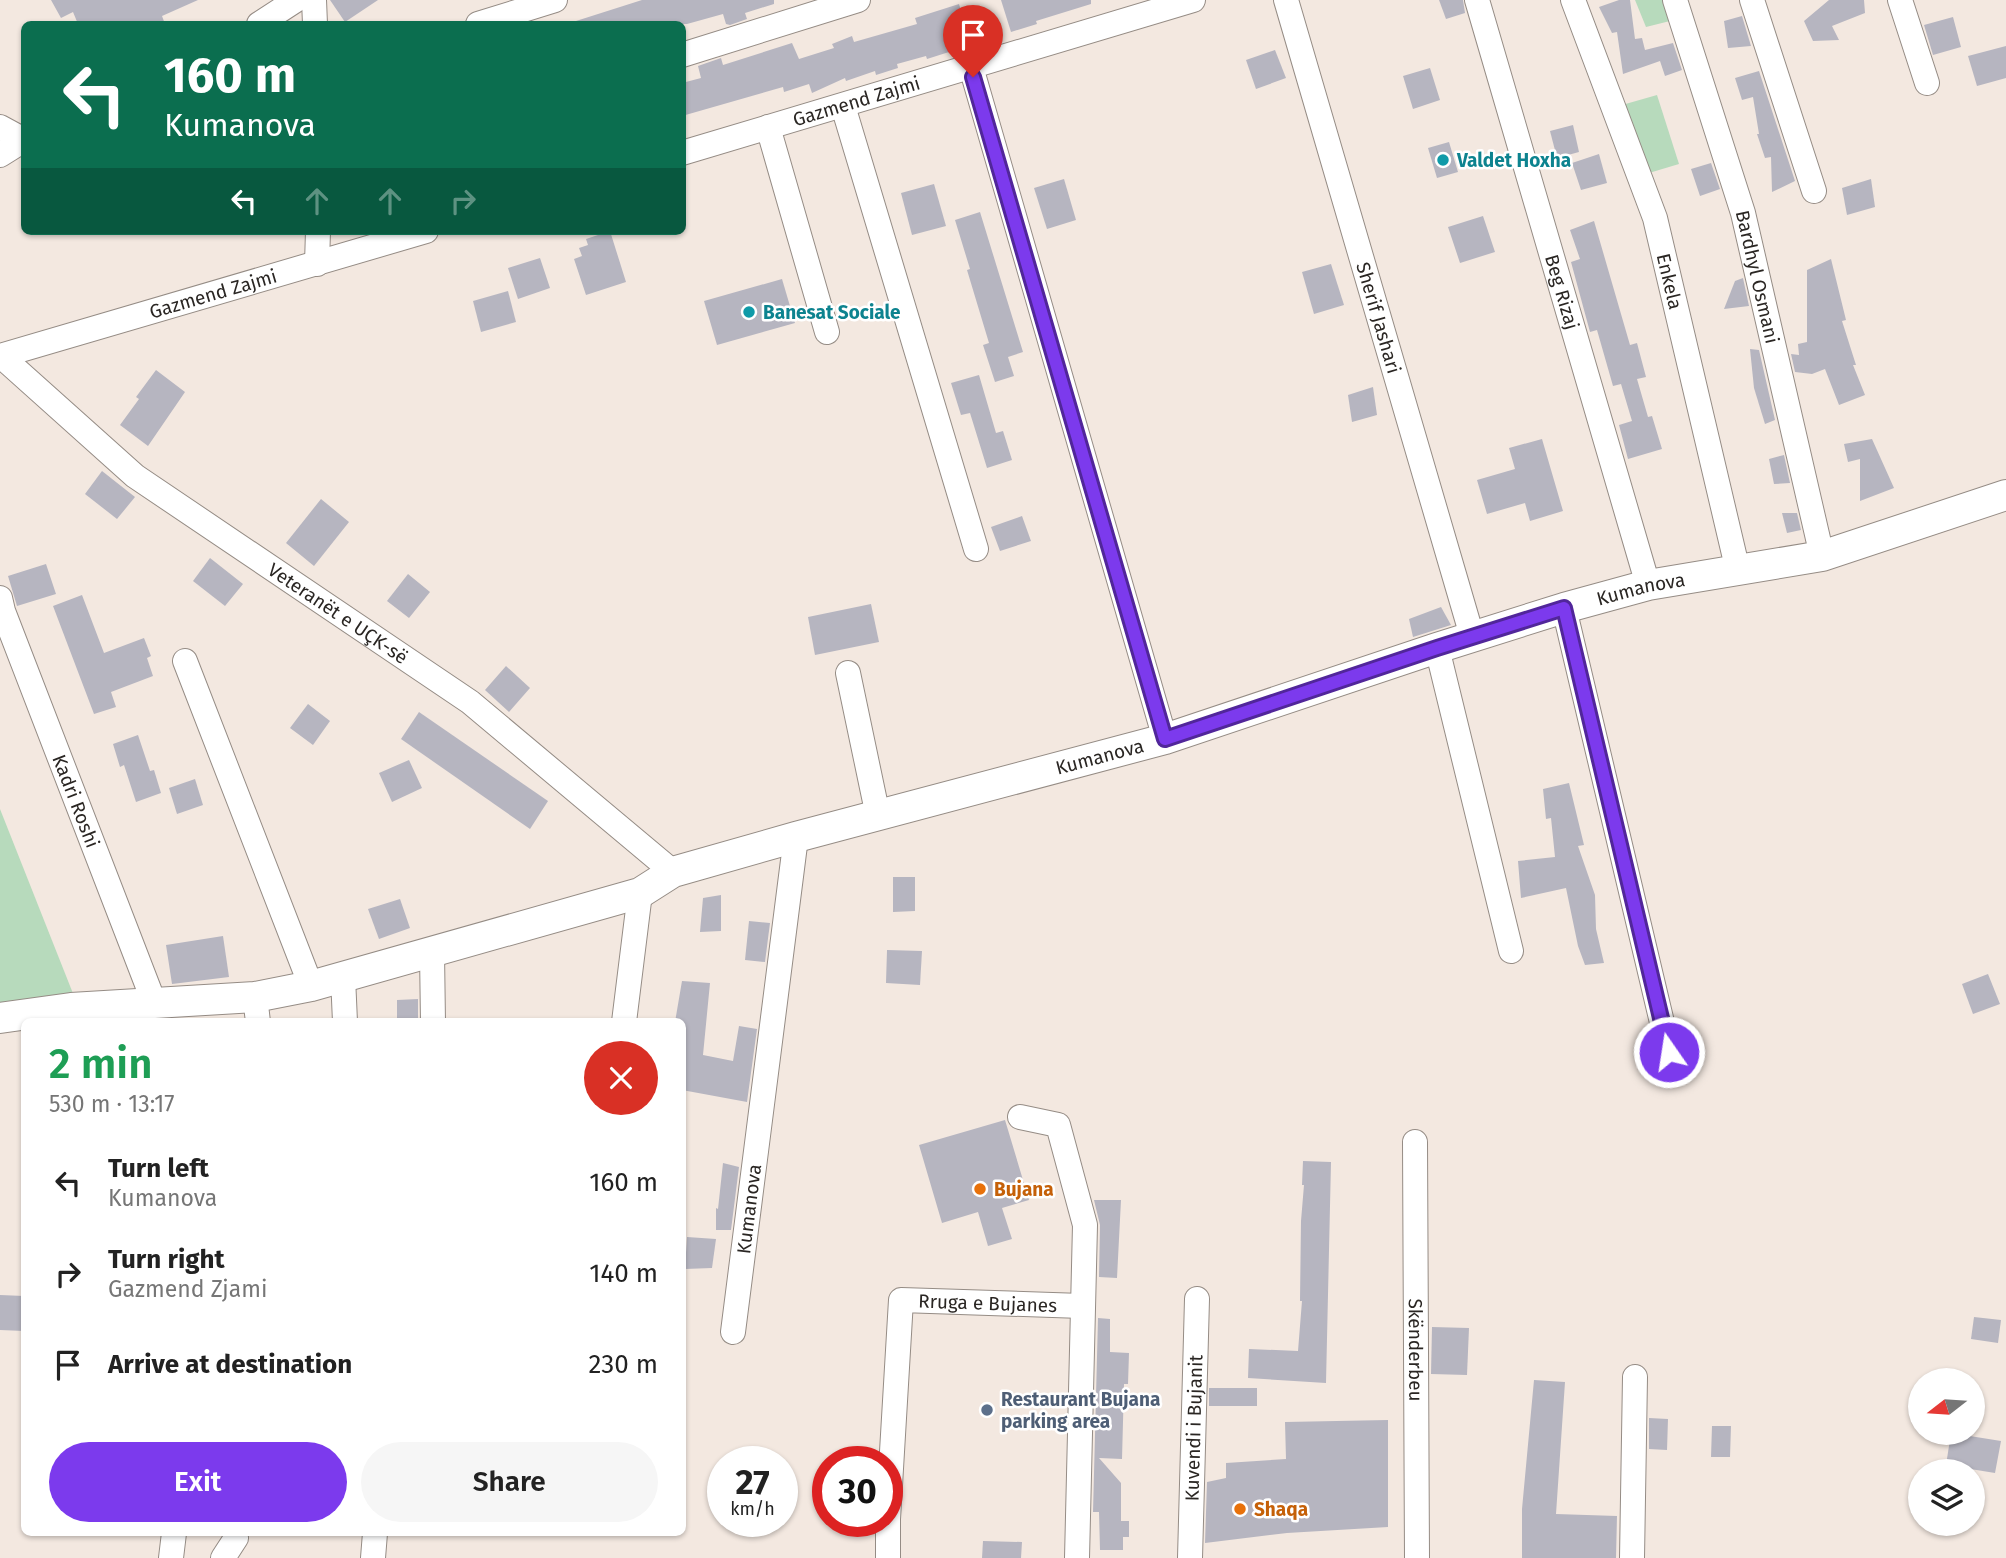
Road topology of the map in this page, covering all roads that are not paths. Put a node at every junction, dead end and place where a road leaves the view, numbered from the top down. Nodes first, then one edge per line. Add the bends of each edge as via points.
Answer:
1 (296, 0) edge
2 (314, 0) edge
3 (555, 0) edge
4 (858, 0) edge
5 (1193, 0) edge
6 (1286, 0) edge
7 (1476, 0) edge
8 (1573, 0) edge
9 (1675, 0) edge
10 (1752, 0) edge
11 (1900, 0) edge
12 (264, 21) edge
13 (315, 21) edge
14 (488, 21) edge
15 (686, 54) edge
16 (971, 67) junction
17 (1927, 83) dead end
18 (843, 106) junction
19 (0, 127) edge
20 (768, 127) junction
21 (21, 138) edge
22 (21, 142) edge
23 (686, 152) edge
24 (0, 155) edge
25 (1814, 191) dead end
26 (318, 235) edge
27 (413, 235) edge
28 (317, 264) junction
29 (827, 332) dead end
30 (0, 356) edge
31 (2006, 495) edge
32 (976, 549) dead end
33 (1822, 556) junction
34 (1738, 571) junction
35 (1648, 585) junction
36 (0, 598) edge
37 (1564, 608) junction
38 (1472, 636) junction
39 (1437, 648) junction
40 (185, 661) dead end
41 (848, 673) dead end
42 (1165, 739) junction
43 (878, 816) junction
44 (796, 837) junction
45 (673, 872) junction
46 (640, 893) junction
47 (1511, 951) dead end
48 (432, 953) junction
49 (343, 977) junction
50 (311, 986) junction
51 (155, 1005) junction
52 (257, 1010) edge
53 (71, 1015) edge
54 (0, 1018) edge
55 (345, 1018) edge
56 (433, 1018) edge
57 (624, 1018) edge
58 (1669, 1052) dead end
59 (1020, 1117) dead end
60 (1415, 1142) dead end
61 (1196, 1299) dead end
62 (1082, 1306) junction
63 (733, 1332) dead end
64 (1635, 1377) dead end
65 (174, 1536) edge
66 (375, 1536) edge
67 (171, 1558) edge
68 (373, 1558) edge
69 (888, 1558) edge
70 (1077, 1558) edge
71 (1190, 1558) edge
72 (1418, 1558) edge
73 (1632, 1558) edge

1 - 12 street
2 - 13 street
3 - 14 street
4 - 15 street
5 - 16 street, Gazmend Zajmi
6 - 38 street, Sherif Jashari
7 - 35 street, Beg Rizaj
8 - 34 street, Enkela via 1655,218
9 - 33 street, Bardhyl Osmani via 1743,213
10 - 25 street
11 - 17 street
16 - 18 street, Gazmend Zajmi
16 - 42 street
18 - 20 street, Gazmend Zajmi
18 - 32 street
19 - 21 street
20 - 23 street, Gazmend Zajmi
20 - 29 street
22 - 24 street
26 - 28 street
27 - 28 street, Gazmend Zajmi
28 - 30 street, Gazmend Zajmi
30 - 45 street, Veteranët e UÇK-së via 135,476 470,702
31 - 33 main road, Kumanova
33 - 34 main road, Kumanova
34 - 35 main road, Kumanova
35 - 37 main road, Kumanova
36 - 51 street, Kadri Roshi
37 - 38 main road, Kumanova
37 - 58 street
38 - 39 main road, Kumanova
39 - 42 main road, Kumanova
39 - 47 street
40 - 50 street
41 - 43 street
42 - 43 main road, Kumanova
43 - 44 main road, Kumanova
44 - 45 main road, Kumanova
44 - 63 street, Kumanova
45 - 46 main road, Kumanova
46 - 48 main road, Kumanova
46 - 57 street
48 - 49 main road, Kumanova
48 - 56 street
49 - 50 main road, Kumanova
49 - 55 street
50 - 52 main road, Kumanova
51 - 52 main road, Kumanova
51 - 53 main road, Kumanova
53 - 54 main road, Kumanova
59 - 62 street via 1058,1125 1084,1225
60 - 72 street, Skënderbeu
61 - 71 street, Kuvendi i Bujanit
62 - 69 street, Rruga e Bujanes via 901,1300
62 - 70 street, Rruga e Bujanes
64 - 73 street
65 - 67 street
66 - 68 street

